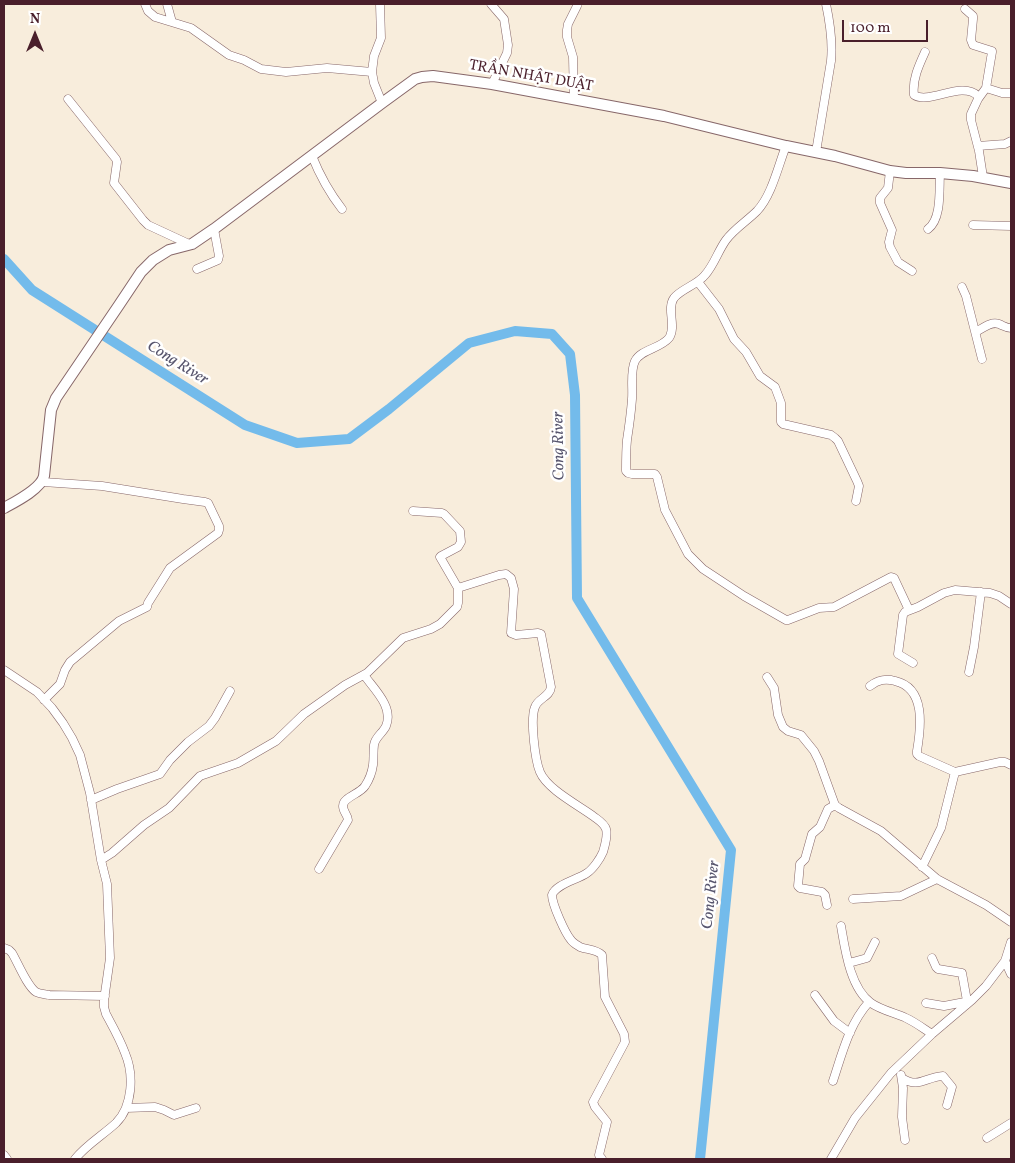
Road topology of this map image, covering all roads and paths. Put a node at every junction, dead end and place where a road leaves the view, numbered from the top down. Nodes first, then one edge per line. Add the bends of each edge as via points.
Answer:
1 (145, 4) edge
2 (167, 4) edge
3 (380, 4) edge
4 (491, 4) edge
5 (826, 4) edge
6 (576, 6) dead end
7 (965, 10) dead end
8 (172, 22) junction
9 (925, 52) dead end
10 (372, 72) junction
11 (492, 84) junction
12 (986, 88) junction
13 (1011, 93) edge
14 (978, 99) junction
15 (68, 100) dead end
16 (574, 100) junction
17 (382, 103) junction
18 (1011, 141) edge
19 (786, 146) junction
20 (978, 146) junction
21 (816, 152) junction
22 (312, 156) junction
23 (890, 171) junction
24 (940, 173) junction
25 (984, 177) junction
26 (1011, 183) edge
27 (342, 209) dead end
28 (973, 225) dead end
29 (1011, 226) edge
30 (214, 229) junction
31 (928, 229) dead end
32 (189, 244) junction
33 (197, 270) dead end
34 (912, 271) dead end
35 (698, 282) junction
36 (962, 286) dead end
37 (1011, 328) edge
38 (976, 332) junction
39 (982, 359) dead end
40 (43, 482) junction
41 (856, 501) dead end
42 (4, 508) edge
43 (413, 511) dead end
44 (458, 588) junction
45 (981, 592) junction
46 (1011, 604) edge
47 (909, 610) junction
48 (913, 663) dead end
49 (4, 670) edge
50 (969, 672) dead end
51 (364, 675) junction
52 (767, 677) dead end
53 (870, 686) dead end
54 (230, 691) dead end
55 (44, 700) junction
56 (1011, 765) edge
57 (955, 772) junction
58 (91, 800) junction
59 (836, 805) junction
60 (101, 860) junction
61 (922, 867) junction
62 (319, 869) dead end
63 (937, 879) junction
64 (853, 899) dead end
65 (827, 905) dead end
66 (1011, 922) edge
67 (841, 926) dead end
68 (875, 942) dead end
69 (1011, 942) edge
70 (4, 948) edge
71 (932, 958) dead end
72 (1005, 961) junction
73 (849, 963) junction
74 (1011, 974) edge
75 (815, 995) dead end
76 (105, 996) junction
77 (969, 1001) junction
78 (869, 1002) junction
79 (926, 1003) dead end
80 (850, 1033) junction
81 (932, 1034) junction
82 (898, 1066) junction
83 (902, 1078) junction
84 (833, 1081) dead end
85 (947, 1105) dead end
86 (126, 1108) junction
87 (196, 1108) dead end
88 (1011, 1123) edge
89 (987, 1138) dead end
90 (905, 1140) dead end
91 (4, 1156) edge
92 (7, 1159) edge
93 (75, 1159) edge
94 (602, 1159) edge
95 (832, 1159) edge

1 - 8 street via 155,18
2 - 8 street
3 - 10 street via 381,38
4 - 11 street via 504,19 508,45
5 - 21 street via 832,47
6 - 16 street via 567,30 573,57
7 - 12 street via 973,16 973,45 992,51
8 - 10 street via 191,28 229,55 261,69 286,72 327,68
9 - 14 street via 913,88 916,97 964,91 975,93
10 - 17 street
11 - 16 main road, TRẦN NHẬT DUẬT
11 - 17 main road, TRẦN NHẬT DUẬT via 422,76
12 - 13 street
12 - 14 street
14 - 20 street via 971,120
15 - 32 street via 116,158 114,183 143,220
16 - 19 main road, TRẦN NHẬT DUẬT via 664,116
17 - 22 main road, TRẦN NHẬT DUẬT
18 - 20 street
19 - 21 main road, TRẦN NHẬT DUẬT
19 - 35 street via 763,203 727,239
20 - 25 street
21 - 23 main road, TRẦN NHẬT DUẬT
22 - 27 street via 329,192
22 - 30 main road, TRẦN NHẬT DUẬT
23 - 24 main road, TRẦN NHẬT DUẬT
23 - 34 street via 888,188 880,203 892,230 890,247 898,262
24 - 25 main road, TRẦN NHẬT DUẬT
24 - 31 street via 938,211 933,226
25 - 26 main road, TRẦN NHẬT DUẬT
28 - 29 street
30 - 32 main road, TRẦN NHẬT DUẬT
30 - 33 street via 218,260
32 - 40 main road, TRẦN NHẬT DUẬT via 169,250 141,272 56,398 51,410
35 - 41 street via 720,309 734,339 760,376 776,387 781,403 781,422 830,435 838,441 857,480
35 - 47 street via 673,300 672,330 667,340 640,355 634,363 626,471 658,477 664,510 688,554 701,567 786,620 819,608 834,607 891,577
36 - 38 street
37 - 38 street via 994,323
38 - 39 street
40 - 42 main road
40 - 55 street via 102,486 205,502 219,526 218,533 170,568 147,607 119,621 70,662 60,684
43 - 44 street via 444,514 460,531 458,547 440,558
44 - 51 street via 456,607 440,624 404,638
44 - 94 street via 506,574 511,578 514,589 511,633 541,634 551,687 534,709 533,728 540,772 559,793 602,822 607,832 602,854 590,870 556,889 552,895 571,940 581,948 602,955 605,997 626,1042 593,1102 607,1122 599,1155
45 - 46 street via 999,596
45 - 47 street via 950,591
45 - 50 street
47 - 48 street via 902,618 897,650 900,656
49 - 55 street
51 - 60 street via 304,714 276,741 238,763 200,776 169,808
51 - 62 street via 385,705 388,721 374,743 373,764 366,784 346,799 343,808 348,820
52 - 59 street via 774,688 782,727 801,734 814,751
53 - 57 street via 877,680 892,680 912,691 920,717 917,754
54 - 58 street via 209,726 184,746 160,774
55 - 58 street via 63,723 80,755
56 - 57 street via 1000,762
57 - 61 street via 941,828
58 - 60 street
59 - 61 street via 881,831
59 - 65 street via 828,809 820,827 812,834 800,864 798,886 822,892
60 - 76 street via 107,884 110,958
61 - 63 street
63 - 64 street via 900,896
63 - 66 street
67 - 73 street
68 - 73 street via 867,958
69 - 72 street
70 - 76 street via 12,953 35,992
71 - 77 street via 938,969 962,973
72 - 74 street
72 - 77 street via 986,986
73 - 78 street via 854,982
75 - 80 street via 834,1020
76 - 86 street via 106,1014 129,1065 130,1088
77 - 79 street via 944,1006
77 - 81 street
78 - 80 street
78 - 81 street via 907,1018
80 - 84 street
81 - 82 street
82 - 83 street
82 - 95 street via 855,1118
83 - 85 street via 918,1083 943,1076 952,1087
83 - 90 street
86 - 87 street via 155,1107 174,1115
86 - 93 street via 118,1121
88 - 89 street
91 - 92 street

